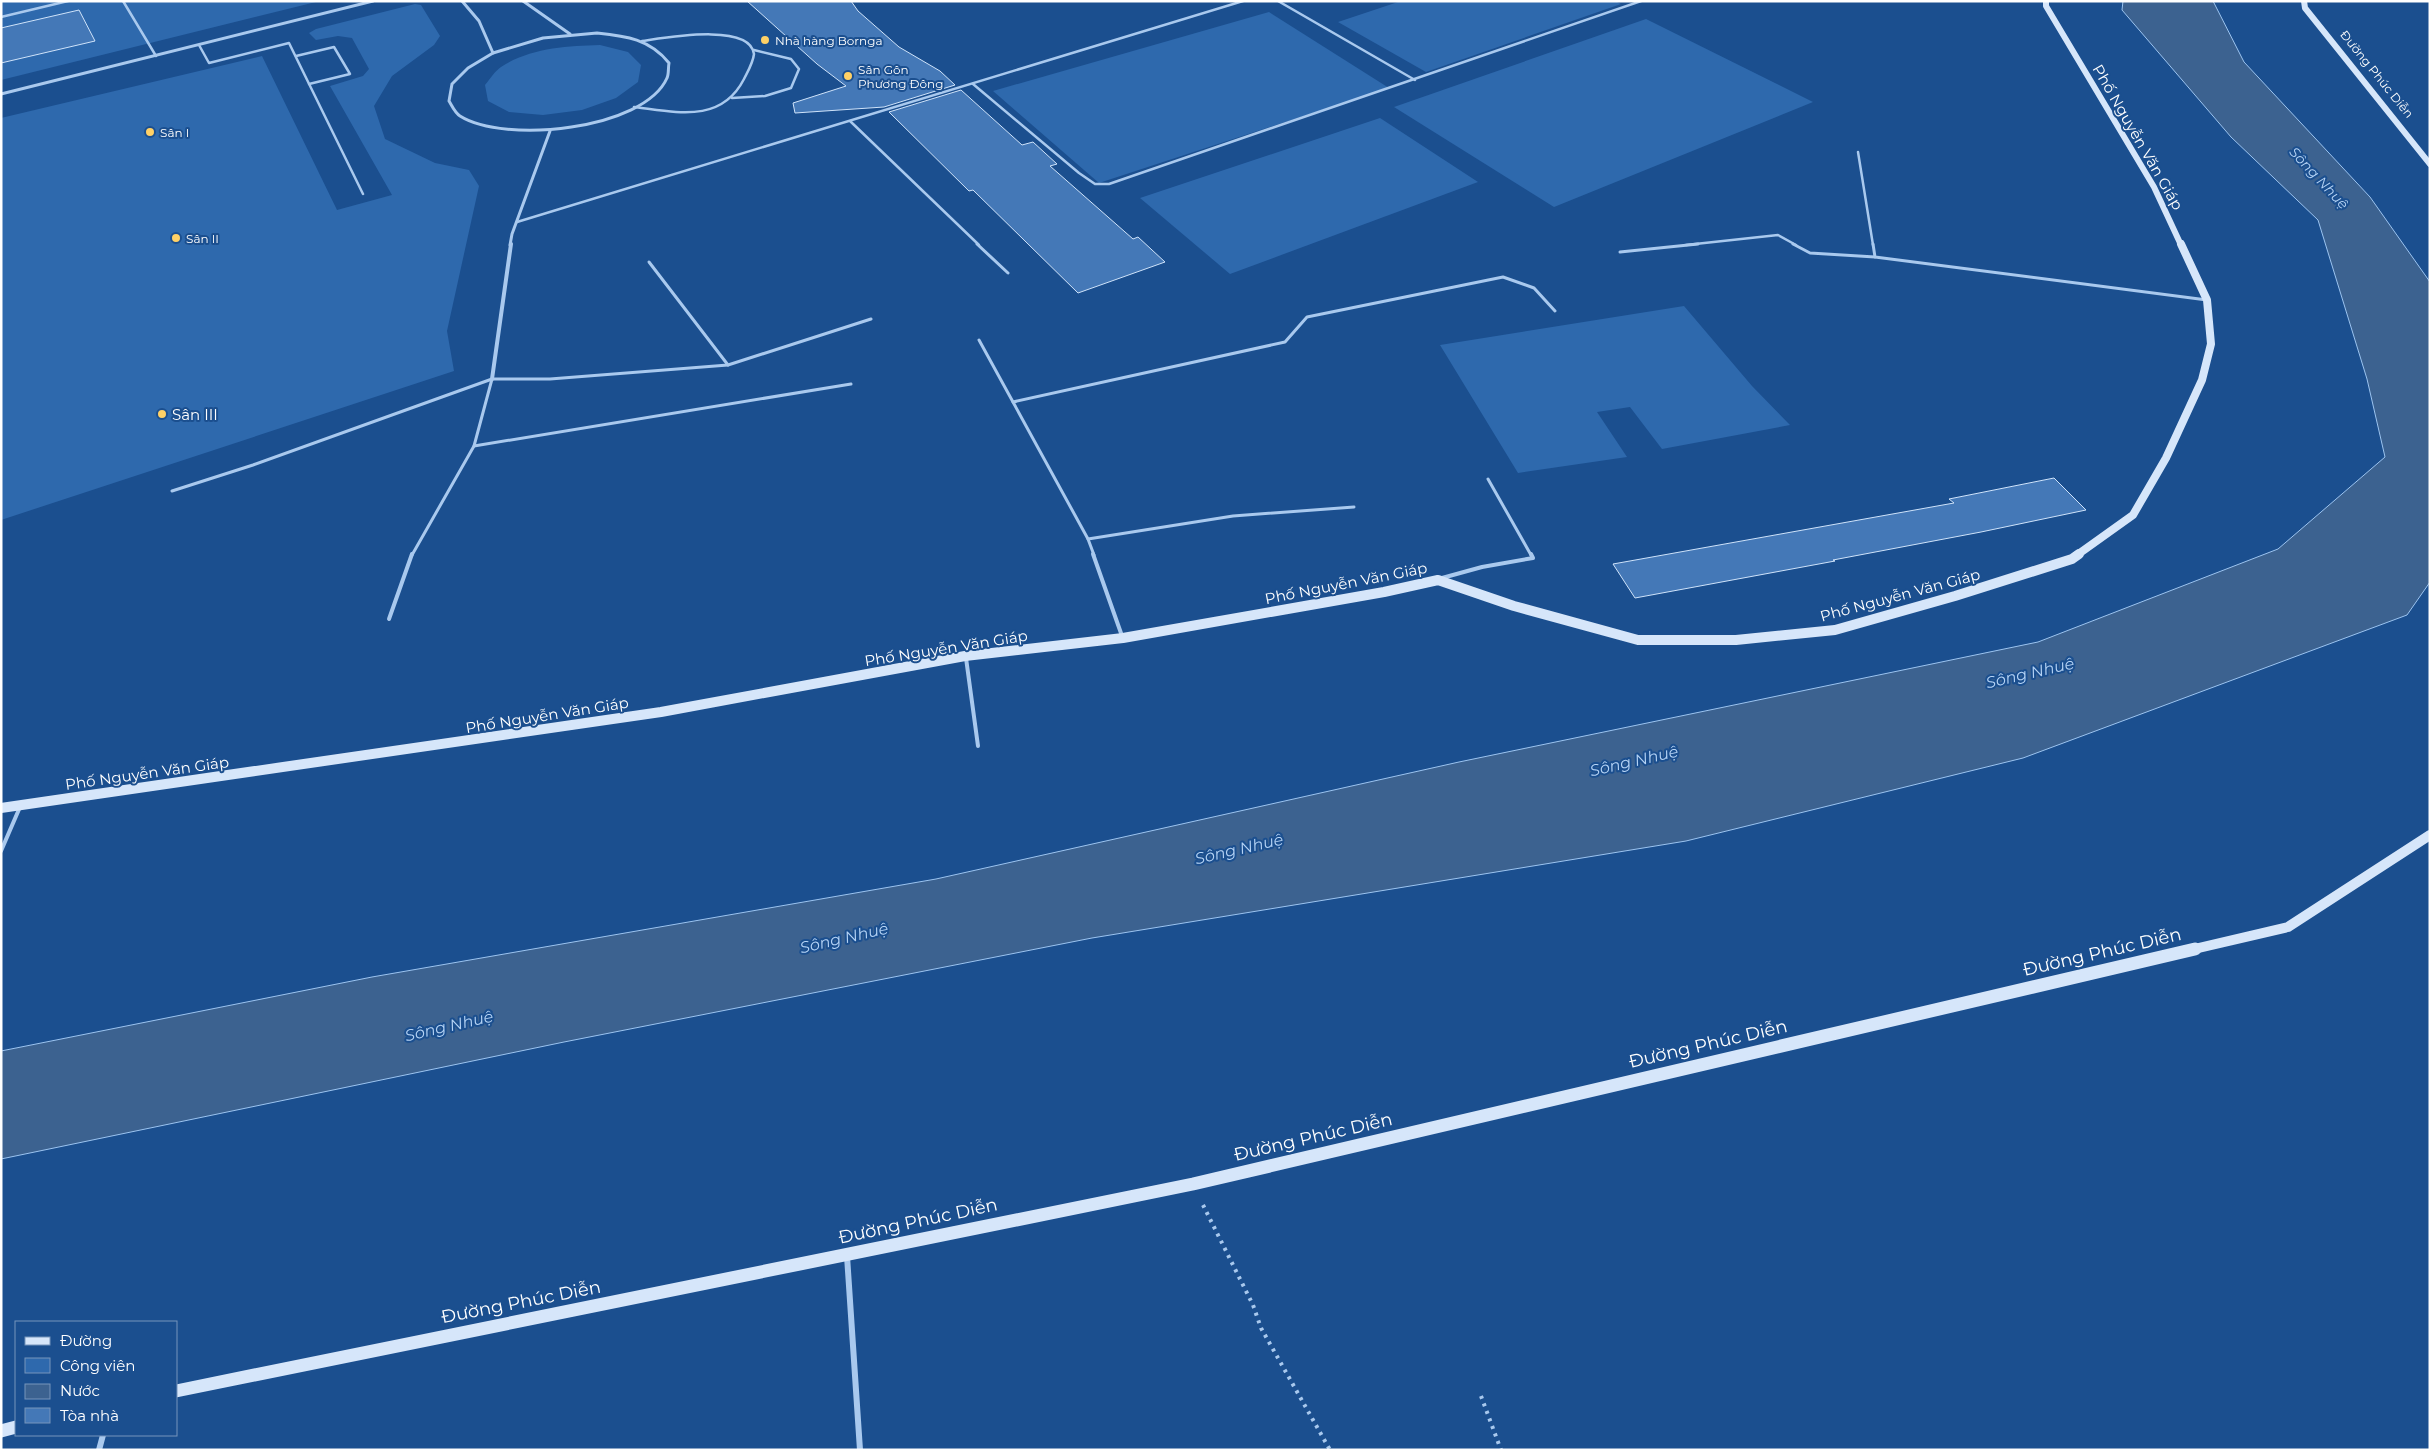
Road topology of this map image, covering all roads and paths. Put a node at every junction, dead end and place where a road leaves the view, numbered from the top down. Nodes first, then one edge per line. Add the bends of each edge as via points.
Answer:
1 (68, 1) edge
2 (125, 1) edge
3 (373, 1) edge
4 (462, 1) edge
5 (523, 1) edge
6 (1243, 1) edge
7 (1278, 1) edge
8 (1641, 1) edge
9 (2046, 1) edge
10 (2304, 1) edge
11 (1, 17) edge
12 (571, 34) junction
13 (642, 40) junction
14 (199, 45) junction
15 (754, 50) junction
16 (493, 53) junction
17 (156, 56) junction
18 (296, 56) junction
19 (1415, 80) junction
20 (309, 84) junction
21 (973, 84) junction
22 (1, 94) edge
23 (732, 98) junction
24 (634, 107) junction
25 (850, 121) junction
26 (550, 131) junction
27 (1858, 152) dead end
28 (2430, 164) edge
29 (363, 194) dead end
30 (517, 222) junction
31 (1620, 252) dead end
32 (1875, 257) junction
33 (649, 262) dead end
34 (1008, 273) dead end
35 (2207, 300) junction
36 (1555, 311) dead end
37 (871, 319) dead end
38 (979, 340) dead end
39 (728, 365) junction
40 (492, 379) junction
41 (851, 384) dead end
42 (1013, 402) junction
43 (474, 446) junction
44 (1488, 479) dead end
45 (172, 491) dead end
46 (1354, 507) dead end
47 (1088, 539) junction
48 (1438, 580) junction
49 (389, 619) dead end
50 (1123, 638) junction
51 (965, 656) junction
52 (978, 746) dead end
53 (21, 805) junction
54 (1, 808) edge
55 (2430, 835) edge
56 (1, 851) edge
57 (1193, 1184) junction
58 (847, 1255) junction
59 (178, 1391) edge
60 (1481, 1396) dead end
61 (15, 1427) edge
62 (1, 1431) edge
63 (103, 1436) edge
64 (99, 1450) edge
65 (860, 1450) edge
66 (1330, 1450) edge
67 (1501, 1450) edge

1 - 11 lane
2 - 17 lane
3 - 14 street
4 - 16 street via 479,20
5 - 12 street
6 - 21 lane
7 - 19 lane
8 - 19 lane
9 - 35 street, Phố Nguyễn Văn Giáp via 2046,6 2154,187
10 - 28 street, Đường Phúc Diễn via 2305,8
12 - 13 street via 622,35
12 - 16 street via 532,40
13 - 15 lane via 725,36 749,44
13 - 24 street via 660,50 669,63 667,77 655,93
14 - 17 street
14 - 18 lane via 209,63 289,43
15 - 23 lane via 754,59
15 - 23 lane via 791,59 799,69 791,88 766,96
16 - 26 street via 468,68 452,84 448,101 458,115 488,128 512,132
17 - 22 street
18 - 20 lane
18 - 20 lane via 334,46 350,74
19 - 21 lane via 1109,184 1095,184 1079,173
20 - 29 lane
21 - 25 lane
23 - 24 lane via 720,105 683,112
24 - 26 street via 609,118
25 - 30 lane
25 - 34 lane
26 - 30 street
27 - 32 lane
30 - 40 street via 512,234
31 - 32 lane via 1778,235 1810,254
32 - 35 lane
33 - 39 lane
35 - 48 street, Phố Nguyễn Văn Giáp via 2211,344 2202,380 2166,458 2133,515 2072,559 1835,630 1736,640 1638,640 1514,606
36 - 42 lane via 1534,288 1503,277 1307,317 1285,342
37 - 39 lane
38 - 42 lane
39 - 40 lane via 550,379
40 - 43 lane
40 - 45 lane
41 - 43 lane
42 - 47 lane
43 - 49 lane via 415,547
44 - 48 lane via 1533,558 1482,567
46 - 47 lane via 1233,516
47 - 50 lane
48 - 50 street, Phố Nguyễn Văn Giáp
50 - 51 street, Phố Nguyễn Văn Giáp
51 - 52 lane
51 - 53 street, Phố Nguyễn Văn Giáp via 661,712
53 - 54 street, Phố Nguyễn Văn Giáp
53 - 56 lane
55 - 57 street, Đường Phúc Diễn via 2288,927
57 - 58 street, Đường Phúc Diễn
57 - 66 path via 1253,1305 1261,1328
58 - 59 street, Đường Phúc Diễn
58 - 65 street
60 - 67 path
61 - 62 street
63 - 64 street

